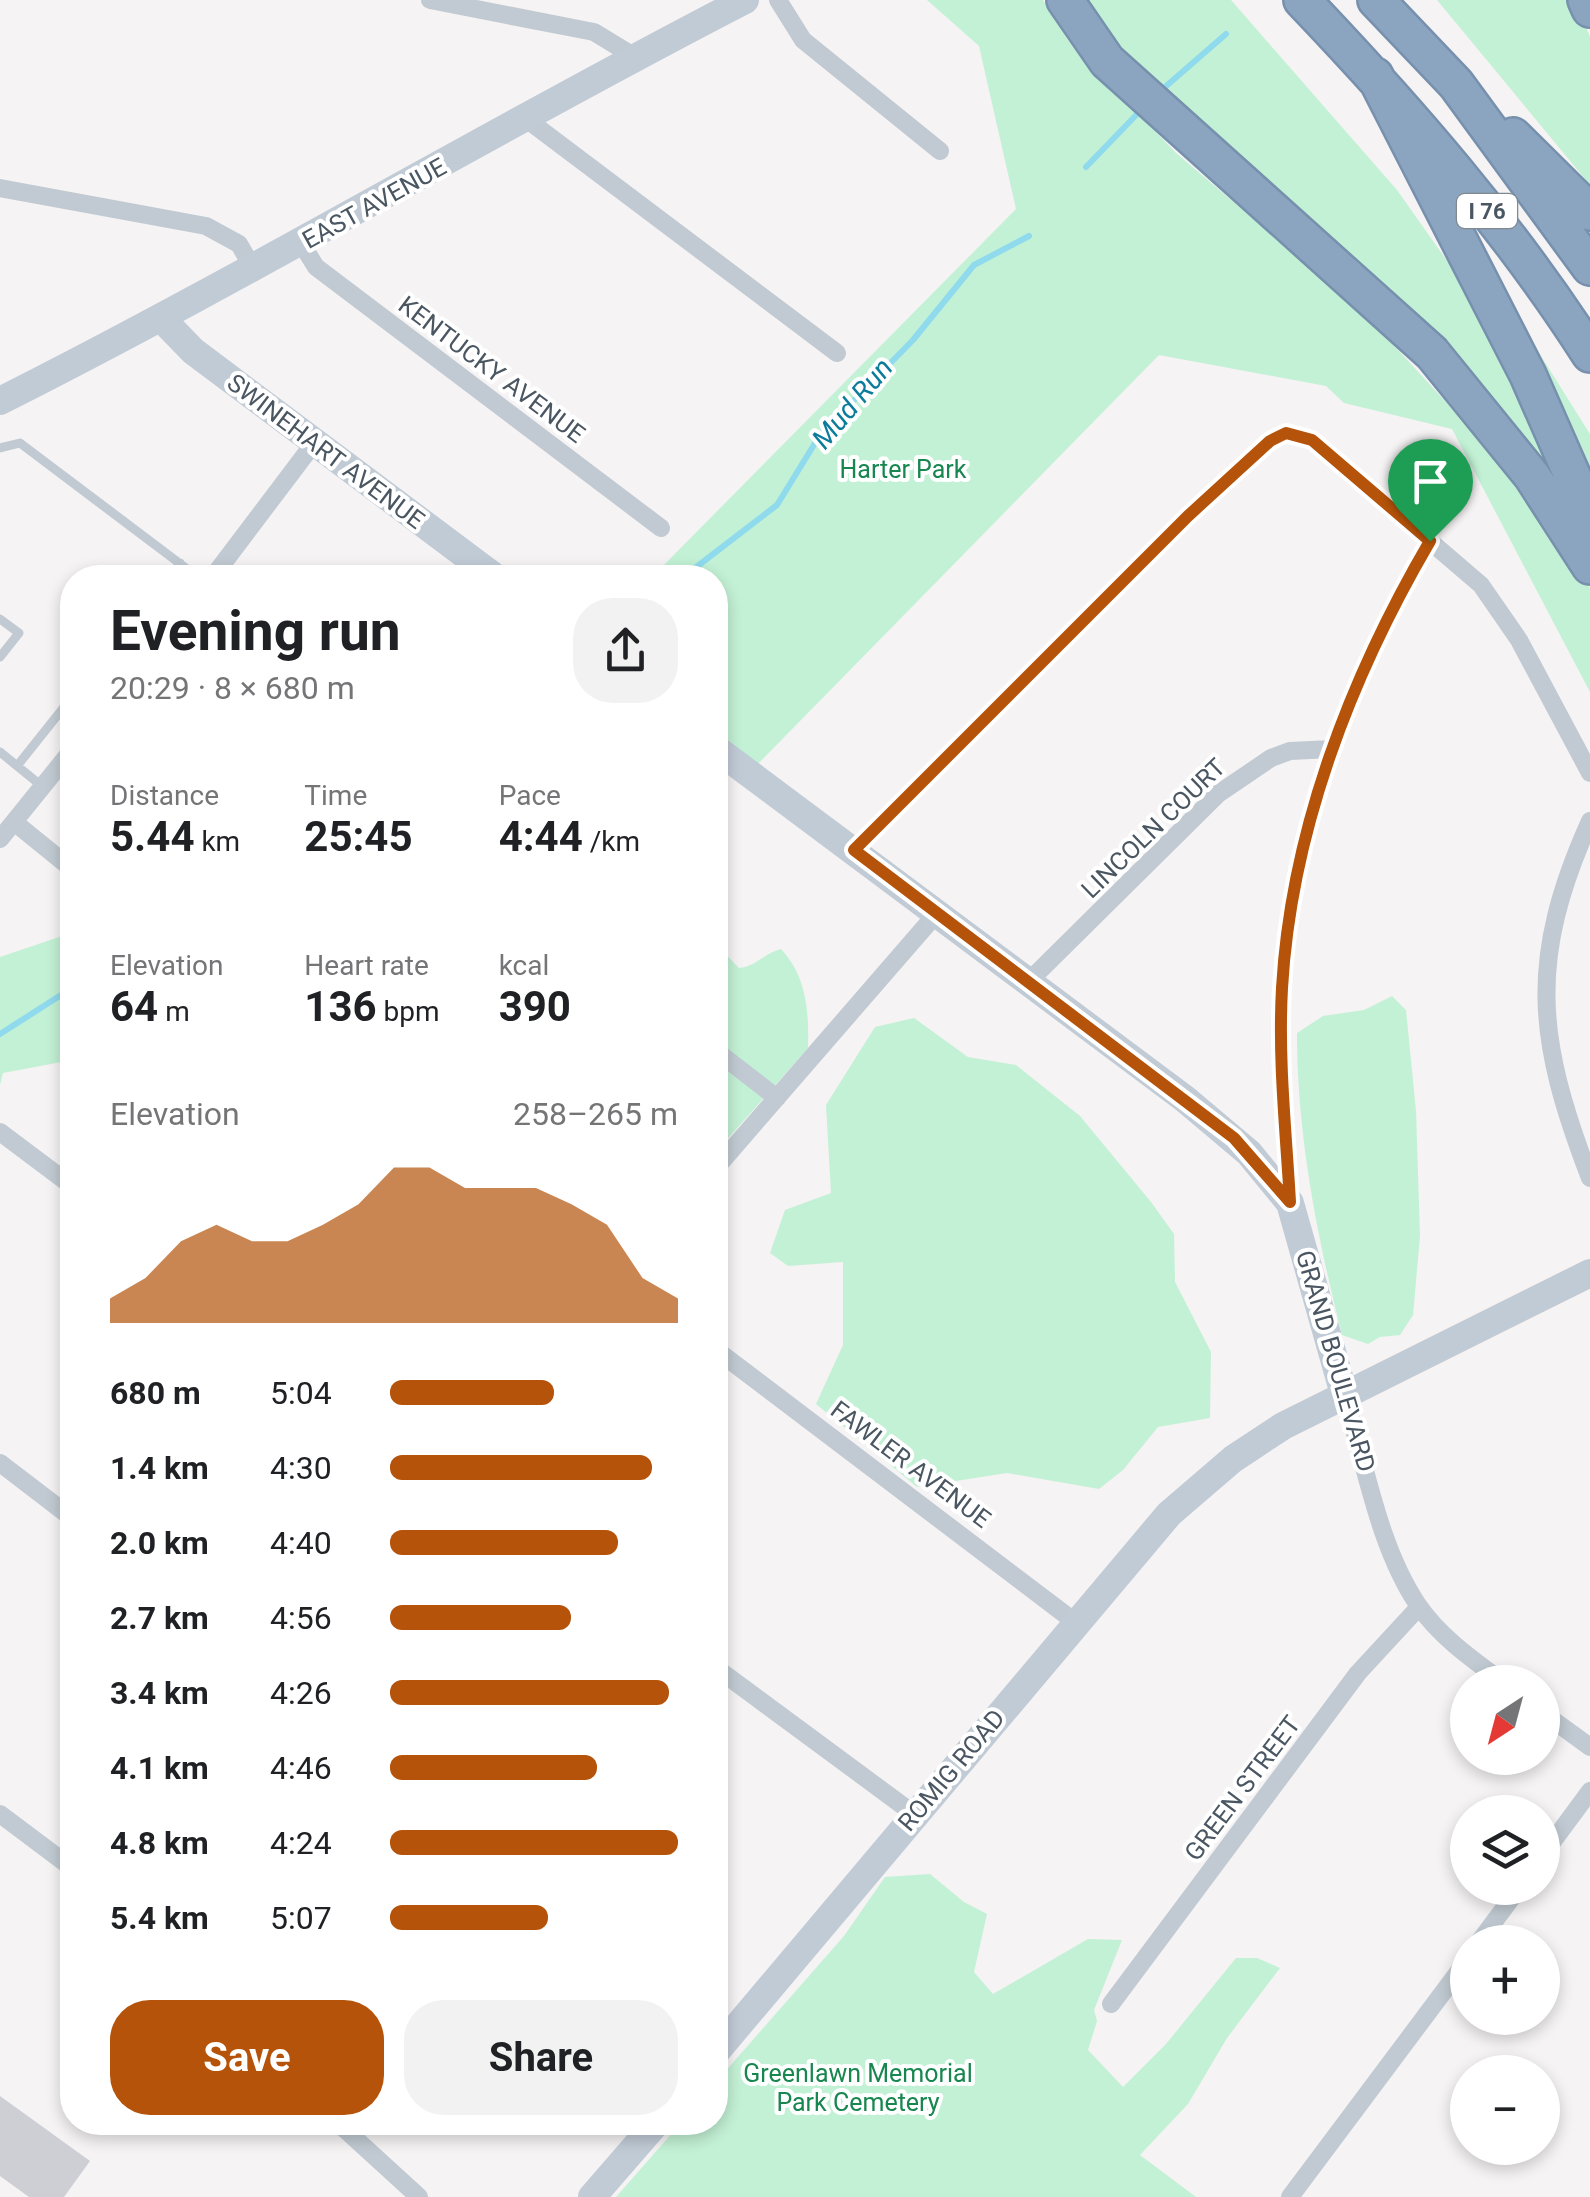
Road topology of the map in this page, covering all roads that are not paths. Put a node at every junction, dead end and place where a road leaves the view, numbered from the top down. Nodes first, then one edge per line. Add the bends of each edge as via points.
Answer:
1 (430, 0) edge
2 (745, 0) edge
3 (778, 0) edge
4 (1065, 0) edge
5 (1302, 0) edge
6 (1376, 0) edge
7 (1586, 0) edge
8 (1590, 10) edge
9 (635, 56) junction
10 (1374, 76) junction
11 (1456, 84) junction
12 (525, 118) junction
13 (940, 150) dead end
14 (0, 188) edge
15 (1590, 212) edge
16 (301, 243) junction
17 (1590, 267) edge
18 (254, 270) junction
19 (162, 319) junction
20 (838, 353) dead end
21 (1590, 354) edge
22 (0, 401) edge
23 (314, 443) junction
24 (0, 448) edge
25 (1590, 516) edge
26 (661, 528) dead end
27 (1430, 541) junction
28 (180, 563) joint
29 (182, 565) edge
30 (222, 565) edge
31 (478, 565) edge
32 (1590, 566) edge
33 (0, 618) edge
34 (0, 656) edge
35 (60, 712) edge
36 (1332, 749) junction
37 (0, 752) edge
38 (728, 758) edge
39 (60, 765) edge
40 (17, 766) junction
41 (1590, 773) edge
42 (43, 787) junction
43 (14, 822) junction
44 (1588, 826) edge
45 (0, 839) edge
46 (854, 850) junction
47 (60, 859) edge
48 (937, 913) junction
49 (1028, 982) junction
50 (728, 1060) edge
51 (777, 1098) junction
52 (0, 1132) edge
53 (728, 1155) edge
54 (60, 1177) edge
55 (1590, 1178) edge
56 (1290, 1202) junction
57 (1590, 1273) edge
58 (728, 1358) edge
59 (1344, 1394) junction
60 (0, 1463) edge
61 (60, 1509) edge
62 (1419, 1607) junction
63 (1075, 1622) junction
64 (1481, 1665) edge
65 (728, 1677) edge
66 (1560, 1725) edge
67 (1590, 1747) edge
68 (1590, 1791) edge
69 (0, 1814) edge
70 (914, 1814) junction
71 (1560, 1832) edge
72 (60, 1859) edge
73 (1450, 1982) edge
74 (1111, 2004) dead end
75 (728, 2037) edge
76 (351, 2135) edge
77 (646, 2135) edge
78 (419, 2197) edge
79 (592, 2197) edge
80 (1290, 2197) edge

1 - 9 street via 594,32
2 - 9 street, EAST AVENUE
3 - 13 street via 803,40
4 - 32 highway via 1107,60 1432,353 1532,476
5 - 10 highway, I 76
6 - 11 highway, I 76
7 - 8 highway
9 - 12 street, EAST AVENUE
10 - 21 highway, I 76 via 1488,211
10 - 25 highway via 1528,376
11 - 15 highway
11 - 17 highway, I 76
12 - 16 street, EAST AVENUE
12 - 20 street
14 - 18 street via 206,226 238,244
16 - 18 street, EAST AVENUE
16 - 26 street, KENTUCKY AVENUE via 316,266
18 - 19 street, EAST AVENUE
19 - 22 street, EAST AVENUE
19 - 23 street, SWINEHART AVENUE via 193,351
23 - 30 street
23 - 31 street, SWINEHART AVENUE
24 - 28 lane via 20,443
27 - 36 street, GRAND BOULEVARD
27 - 41 street via 1482,585
27 - 46 street via 1312,440 1286,433 1270,441
28 - 29 lane
33 - 34 lane via 19,633
35 - 40 lane
36 - 49 street, LINCOLN COURT via 1290,751 1246,772
36 - 56 street, GRAND BOULEVARD via 1300,865 1282,985
37 - 40 lane
38 - 46 street
39 - 42 street
40 - 42 lane
42 - 43 street
43 - 45 street
43 - 47 street
44 - 55 street via 1552,917 1545,964 1553,1065
46 - 48 street
48 - 49 street
48 - 51 street
49 - 56 street via 1234,1138
50 - 51 street
51 - 53 street
52 - 54 street
56 - 59 street, GRAND BOULEVARD
57 - 59 street, ROMIG ROAD
58 - 63 street, FAWLER AVENUE
59 - 62 street, GRAND BOULEVARD via 1392,1551
59 - 63 street, ROMIG ROAD via 1283,1426 1194,1492
60 - 61 street
62 - 64 street, GRAND BOULEVARD
62 - 74 street, GREEN STREET via 1358,1673
63 - 70 street, ROMIG ROAD
65 - 70 street
66 - 67 street
68 - 71 street
69 - 72 street
70 - 75 street, ROMIG ROAD
73 - 80 street
76 - 78 street
77 - 79 street

